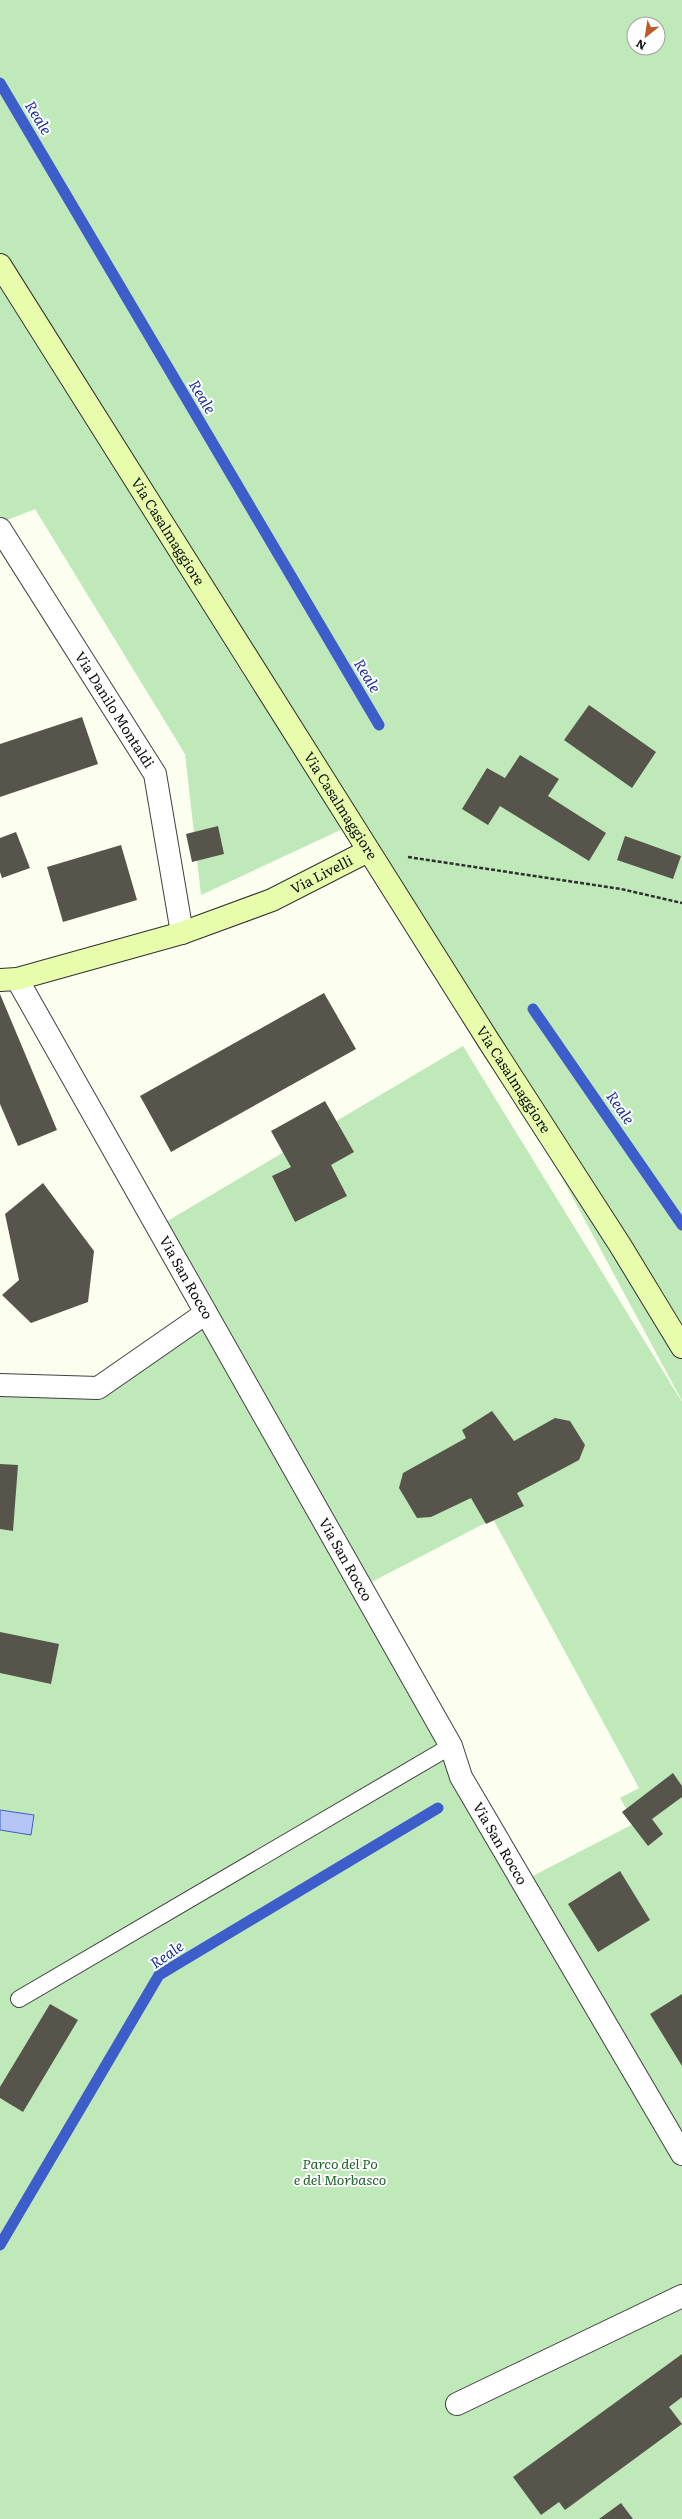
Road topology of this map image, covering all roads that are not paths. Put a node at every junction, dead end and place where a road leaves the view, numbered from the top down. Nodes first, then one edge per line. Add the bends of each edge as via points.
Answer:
1 (0, 264) edge
2 (0, 529) edge
3 (368, 850) junction
4 (182, 933) junction
5 (8, 980) edge
6 (206, 1313) junction
7 (682, 1347) edge
8 (0, 1385) edge
9 (451, 1746) junction
10 (19, 1999) dead end
11 (682, 2154) edge
12 (682, 2296) edge
13 (457, 2404) dead end

1 - 3 main road, Via Casalmaggiore
2 - 4 street, Via Danilo Montaldi via 155,774
3 - 4 main road, Via Livelli via 272,900
3 - 7 main road, Via Casalmaggiore via 616,1238
4 - 5 main road, Via Livelli
5 - 6 street, Via San Rocco
6 - 8 street via 98,1388
6 - 9 street, Via San Rocco
9 - 10 lane
9 - 11 street, Via San Rocco via 461,1777
12 - 13 street

